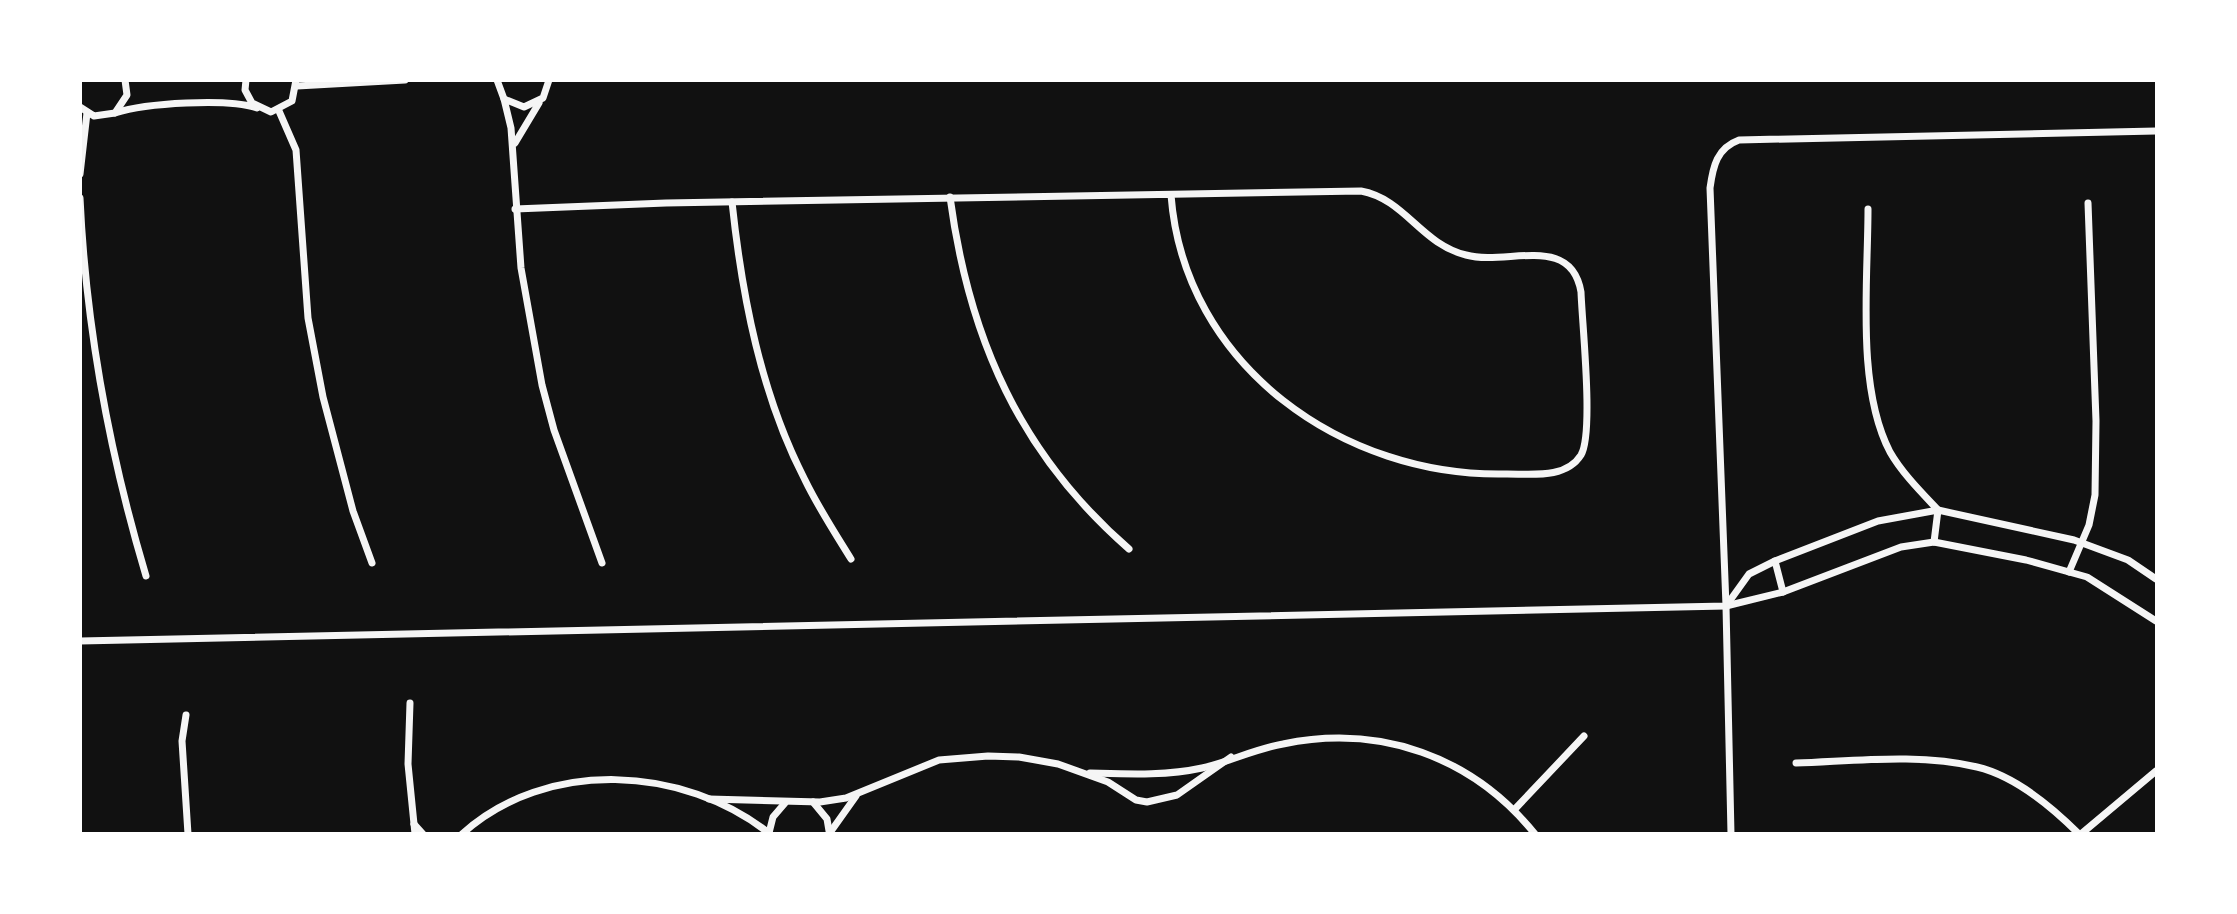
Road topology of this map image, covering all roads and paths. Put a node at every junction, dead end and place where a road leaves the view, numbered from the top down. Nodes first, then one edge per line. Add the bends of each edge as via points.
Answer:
1 (125, 80) edge
2 (246, 80) edge
3 (405, 80) edge
4 (498, 80) edge
5 (549, 80) edge
6 (296, 83) edge
7 (543, 98) junction
8 (504, 99) junction
9 (257, 108) junction
10 (83, 110) edge
11 (279, 111) junction
12 (116, 113) junction
13 (2157, 131) edge
14 (513, 151) junction
15 (80, 174) edge
16 (1171, 195) junction
17 (80, 198) edge
18 (950, 198) junction
19 (732, 202) junction
20 (2088, 203) dead end
21 (515, 209) junction
22 (1868, 209) dead end
23 (1938, 510) junction
24 (1934, 542) junction
25 (2080, 543) junction
26 (1129, 549) dead end
27 (851, 559) dead end
28 (1775, 561) junction
29 (372, 563) dead end
30 (602, 563) dead end
31 (2068, 572) junction
32 (146, 576) dead end
33 (2157, 579) edge
34 (1783, 592) junction
35 (1726, 606) junction
36 (2157, 621) edge
37 (80, 641) edge
38 (410, 703) dead end
39 (186, 715) dead end
40 (1584, 736) dead end
41 (1231, 757) junction
42 (1796, 763) dead end
43 (2157, 771) edge
44 (1086, 773) junction
45 (862, 791) junction
46 (709, 799) junction
47 (813, 802) junction
48 (785, 803) junction
49 (1514, 810) junction
50 (414, 823) junction
51 (769, 833) edge
52 (829, 833) edge
53 (188, 834) edge
54 (415, 834) edge
55 (423, 834) edge
56 (462, 834) edge
57 (1535, 834) edge
58 (1731, 834) edge
59 (2080, 834) edge

1 - 12 street via 127,94
2 - 9 street via 247,97
3 - 6 street
4 - 8 street
5 - 7 street
6 - 11 street via 292,101
7 - 8 street via 524,107
7 - 14 street via 516,137
8 - 14 street
9 - 11 street
9 - 12 street via 238,103 143,106
10 - 12 street via 102,117
10 - 15 street
11 - 29 street via 296,150 307,306 323,397 353,511
13 - 35 street via 1739,140 1726,144 1710,188
14 - 21 street
16 - 16 street via 1185,266 1210,315 1248,367 1320,428 1378,456 1449,472 1560,472 1580,456 1587,429 1581,292 1569,264 1554,257 1485,258 1455,252 1433,242 1391,202 1372,193
16 - 18 street
17 - 32 street via 88,303 105,419
18 - 19 street
18 - 26 street via 977,324 1009,398 1067,489
19 - 21 street
19 - 27 street via 748,306 774,402 804,479
20 - 25 street via 2095,495
21 - 30 street via 522,279 542,386
22 - 23 street via 1873,406 1891,454
23 - 24 street
23 - 25 street
23 - 28 street via 1878,521
24 - 31 street
24 - 34 street via 1900,547
25 - 31 street
25 - 33 street via 2128,560
28 - 34 street
28 - 35 street via 1749,574
31 - 36 street via 2087,577
34 - 35 street
35 - 37 street
35 - 58 street
38 - 50 street via 408,764
39 - 53 street
40 - 49 street
41 - 44 street via 1147,774
41 - 44 street via 1164,800 1136,800
41 - 49 street via 1328,737 1376,739 1442,760 1483,784
42 - 59 street via 1911,760 1979,767 2019,786
43 - 59 street
44 - 45 street via 1018,757 939,760
45 - 47 street
45 - 52 street
46 - 48 street
46 - 51 street via 740,811
46 - 56 street via 659,784 604,778 568,781 504,805
47 - 48 street
47 - 52 street via 827,819
48 - 51 street via 773,817
49 - 57 street
50 - 54 street
50 - 55 street

